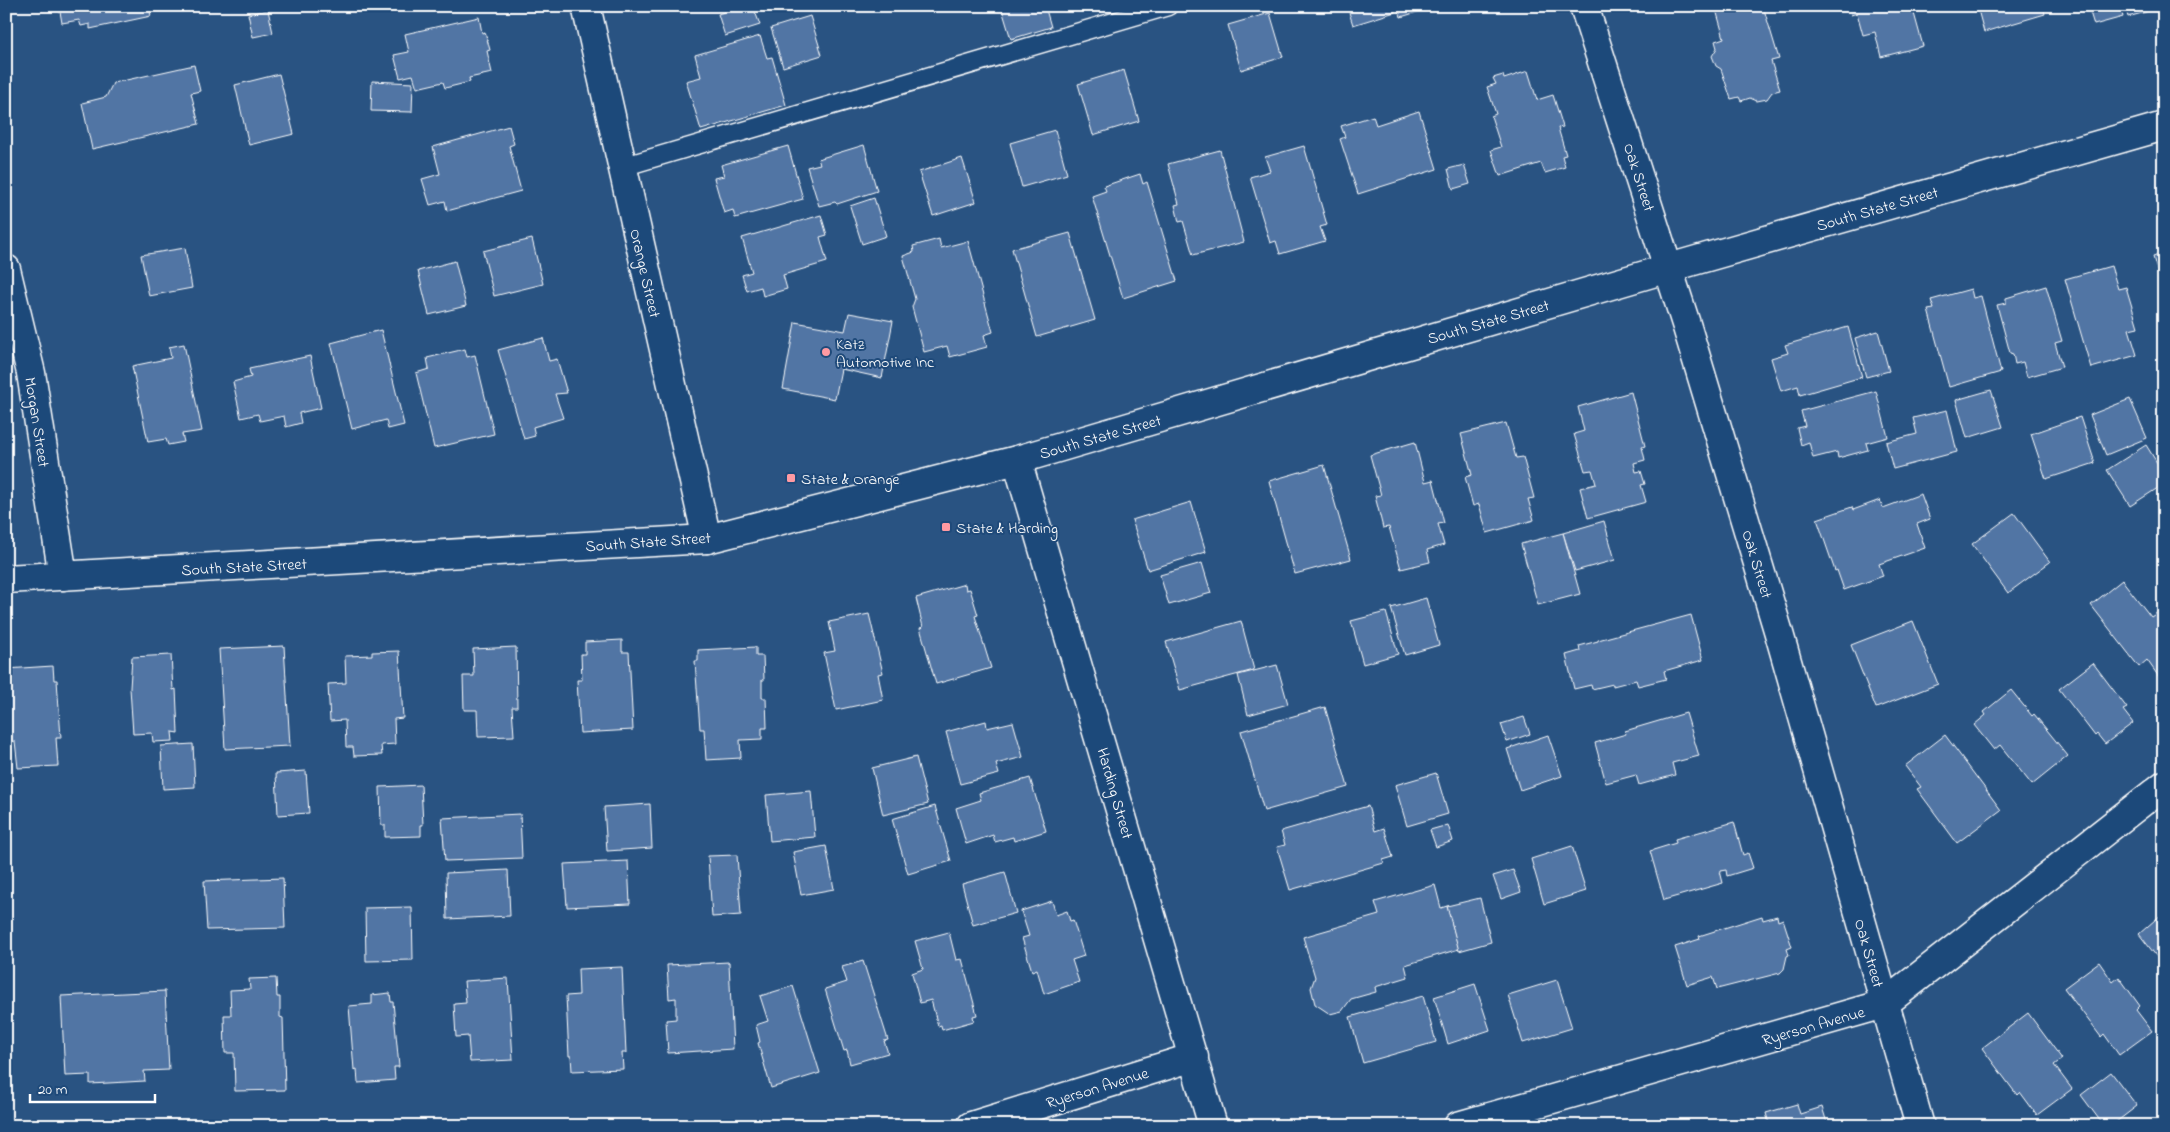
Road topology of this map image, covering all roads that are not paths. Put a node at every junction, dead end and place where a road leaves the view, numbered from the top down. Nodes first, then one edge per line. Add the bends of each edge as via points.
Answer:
1 (586, 6) edge
2 (1168, 6) edge
3 (1584, 6) edge
4 (2164, 126) edge
5 (622, 167) junction
6 (6, 268) edge
7 (1669, 268) junction
8 (1017, 460) junction
9 (707, 539) junction
10 (63, 576) junction
11 (6, 579) edge
12 (2164, 785) edge
13 (1884, 1004) junction
14 (1194, 1057) junction
15 (971, 1126) edge
16 (1213, 1126) edge
17 (1458, 1126) edge
18 (1920, 1126) edge

1 - 5 street, Orange Street
2 - 5 lane
3 - 7 street, Oak Street
4 - 7 street, South State Street
5 - 9 street, Orange Street
6 - 10 street, Morgan Street via 31,373
7 - 8 street, South State Street
7 - 13 street, Oak Street via 1775,620
8 - 9 street, South State Street
8 - 14 street, Harding Street
9 - 10 street, South State Street
10 - 11 street, South State Street
12 - 13 street, Ryerson Avenue
13 - 17 street, Ryerson Avenue
13 - 18 street, Oak Street
14 - 15 street, Ryerson Avenue
14 - 16 street, Harding Street

